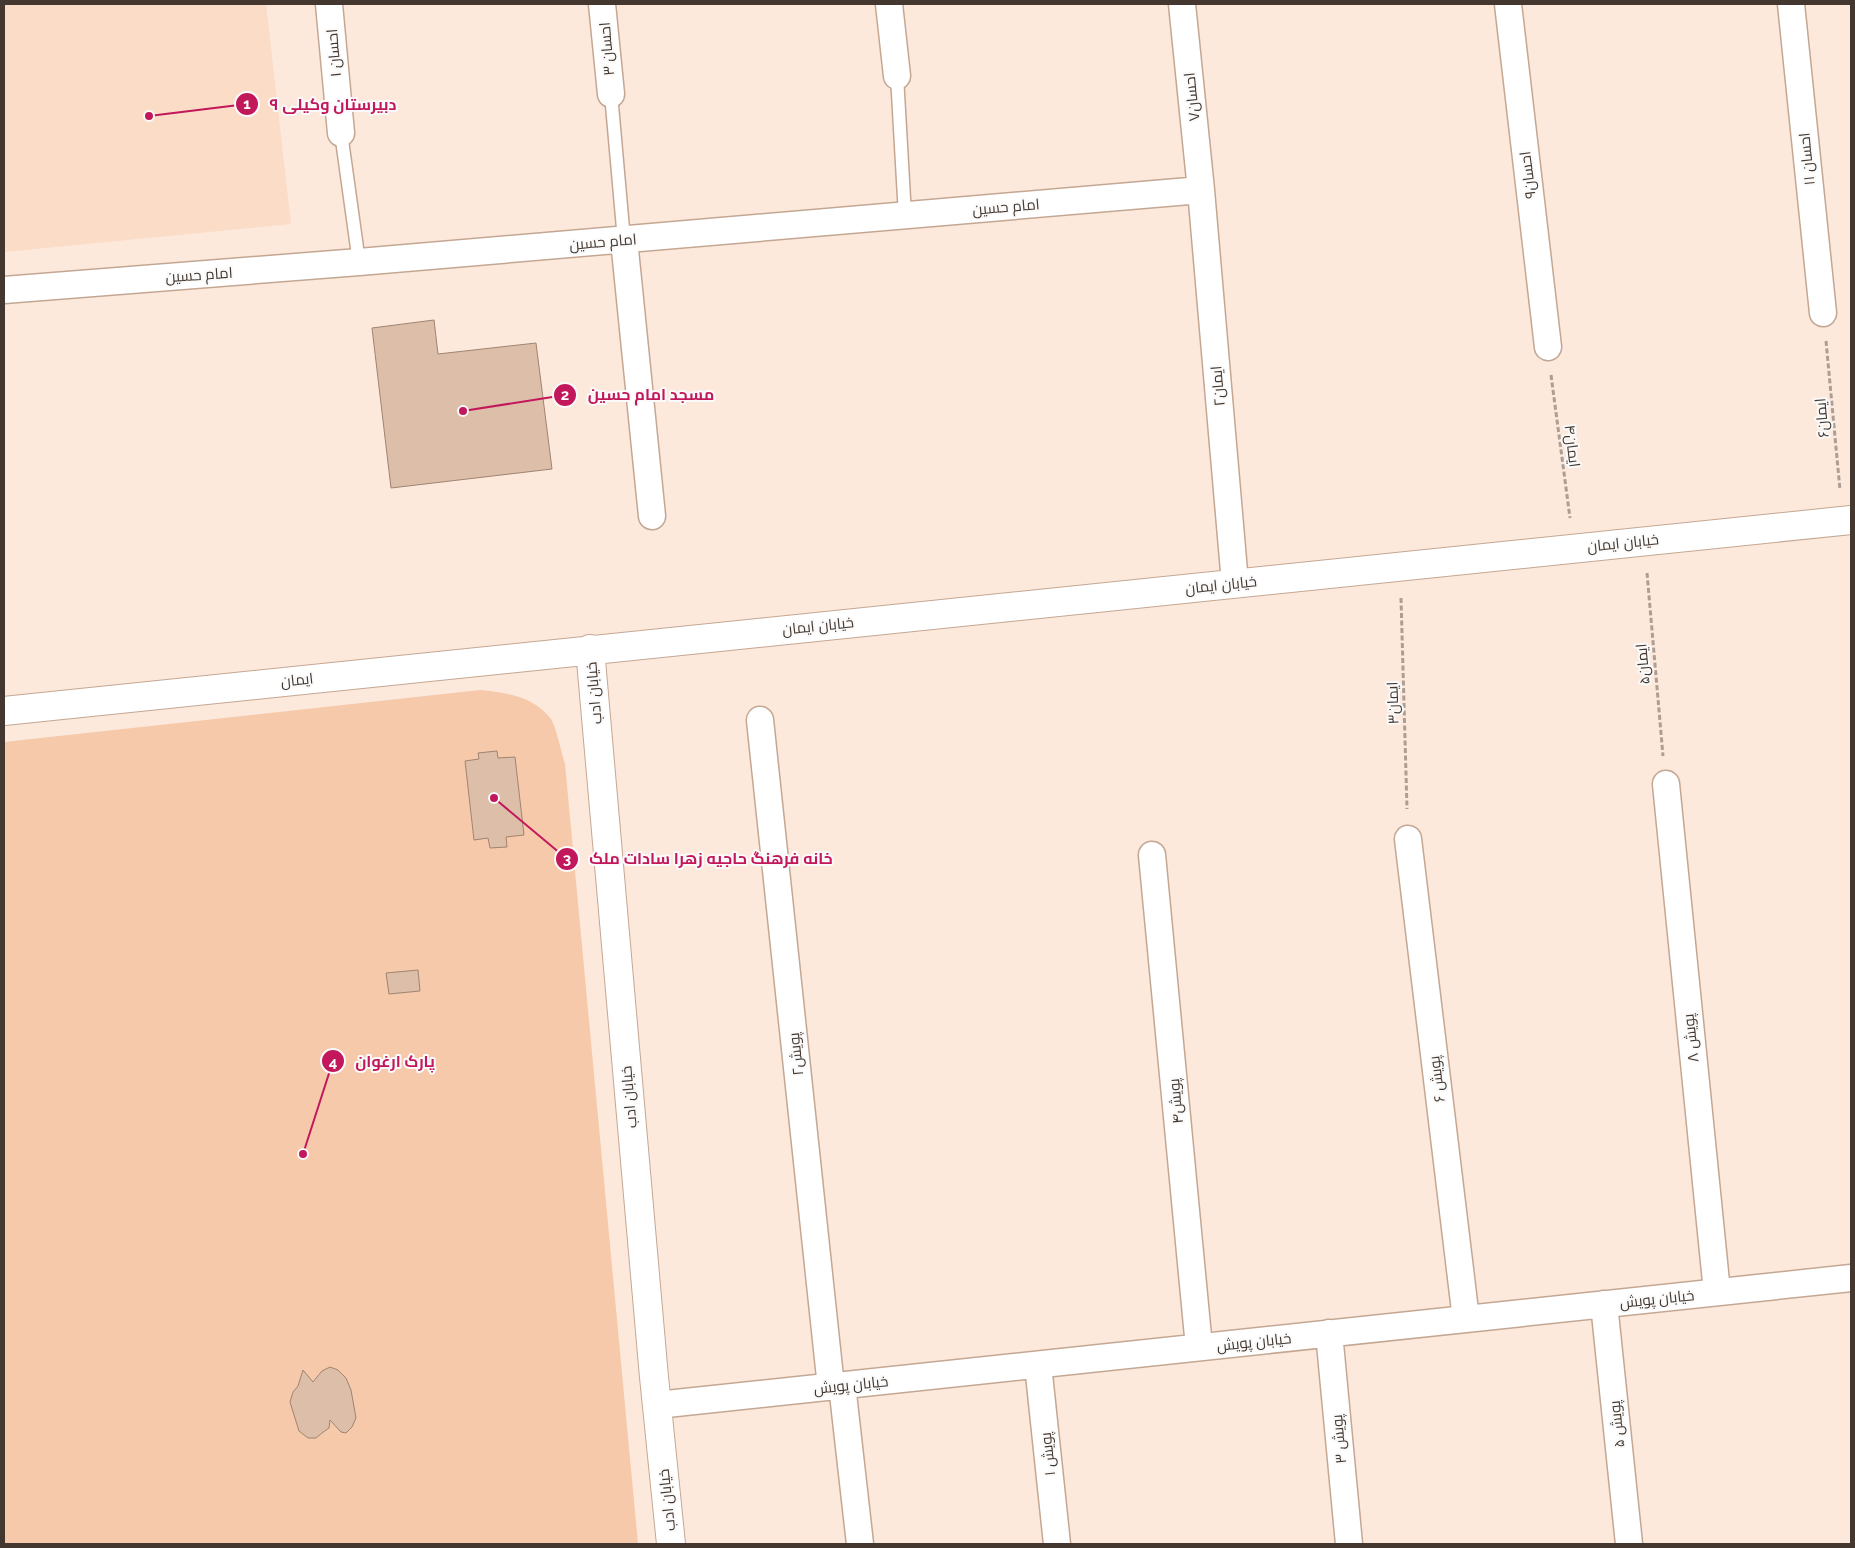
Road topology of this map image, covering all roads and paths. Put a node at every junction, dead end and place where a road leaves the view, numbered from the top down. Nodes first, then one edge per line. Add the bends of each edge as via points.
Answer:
1 (329, 4) edge
2 (602, 4) edge
3 (889, 4) edge
4 (1182, 4) edge
5 (1508, 4) edge
6 (1791, 4) edge
7 (897, 76) joint
8 (611, 94) joint
9 (341, 133) joint
10 (1201, 190) junction
11 (905, 216) junction
12 (624, 240) junction
13 (359, 262) junction
14 (4, 290) edge
15 (1823, 314) joint
16 (1548, 347) joint
17 (652, 516) dead end
18 (1847, 520) edge
19 (1644, 541) junction
20 (1574, 548) junction
21 (1400, 566) junction
22 (1235, 583) junction
23 (590, 649) junction
24 (4, 711) edge
25 (760, 720) dead end
26 (1666, 784) joint
27 (1408, 839) joint
28 (1152, 855) dead end
29 (1851, 1278) edge
30 (1717, 1292) junction
31 (1604, 1304) junction
32 (1466, 1319) junction
33 (1329, 1333) junction
34 (1199, 1348) junction
35 (1038, 1365) junction
36 (837, 1386) junction
37 (657, 1405) junction
38 (671, 1544) edge
39 (860, 1544) edge
40 (1057, 1544) edge
41 (1349, 1544) edge
42 (1630, 1544) edge

1 - 9 street, احسان ۱
2 - 8 street, احسان ۳
3 - 7 street
4 - 10 street, احسان۷
5 - 16 street, احسان۹
6 - 15 street, احسان ۱۱
7 - 11 lane
8 - 12 lane
9 - 13 lane
10 - 11 street, امام حسین
10 - 22 street, ایمان۲
11 - 12 street, امام حسین
12 - 13 street, امام حسین
12 - 17 street
13 - 14 street, امام حسین
15 - 18 path, ایمان۶
16 - 20 path, ایمان۴
18 - 19 street, خیابان ایمان
19 - 20 street, خیابان ایمان
19 - 26 path, ایمان۵
20 - 21 street, خیابان ایمان
21 - 22 street, خیابان ایمان
21 - 27 path, ایمان۳
22 - 23 street, خیابان ایمان
23 - 24 street, ایمان
23 - 37 street, خیابان ادب
25 - 36 street, پویش۲
26 - 30 street, پویش ۸
27 - 32 street, پویش ۶
28 - 34 street, پویش۴
29 - 30 street, خیابان پویش
30 - 31 street, خیابان پویش
31 - 32 street, خیابان پویش
31 - 42 street, پویش ۵
32 - 33 street, خیابان پویش
33 - 34 street, خیابان پویش
33 - 41 street, پویش ۳
34 - 35 street, خیابان پویش
35 - 36 street, خیابان پویش
35 - 40 street, پویش ۱
36 - 37 street, خیابان پویش
36 - 39 street, پویش۲
37 - 38 street, خیابان ادب

